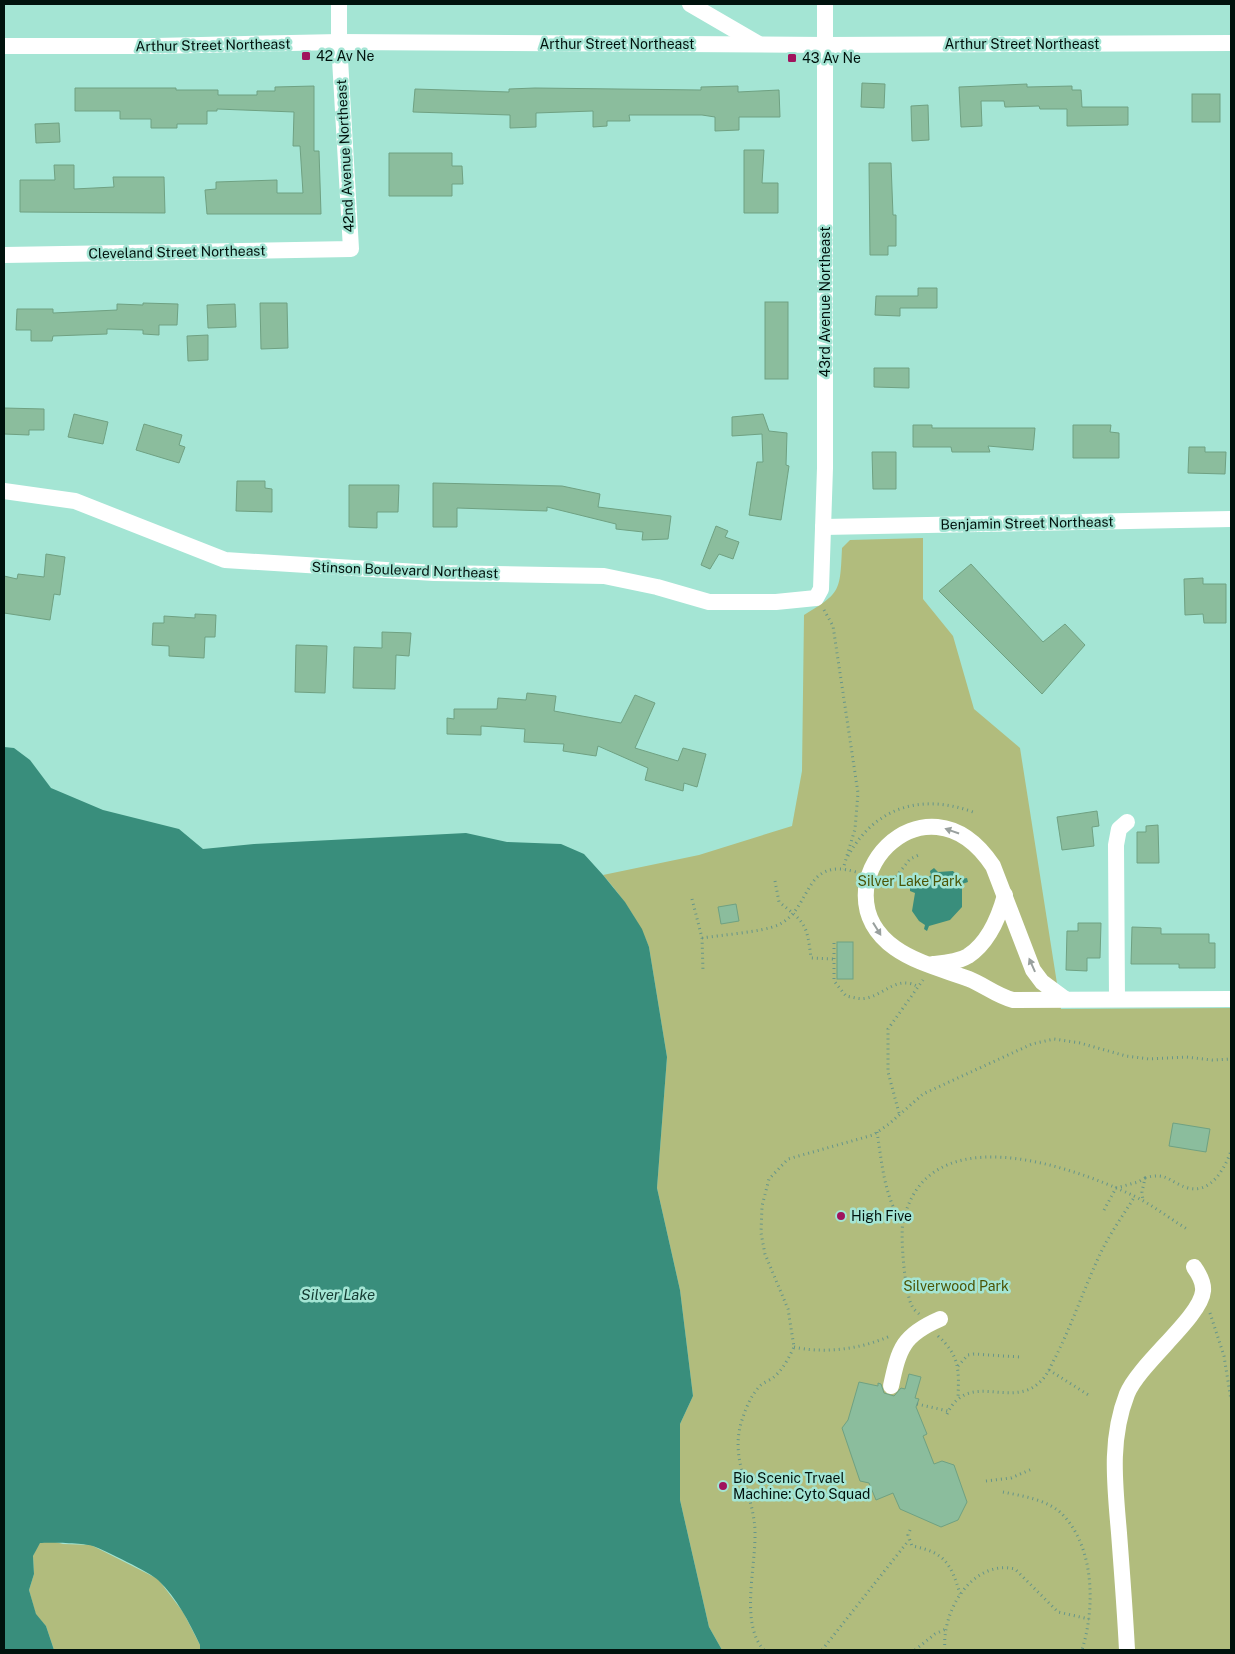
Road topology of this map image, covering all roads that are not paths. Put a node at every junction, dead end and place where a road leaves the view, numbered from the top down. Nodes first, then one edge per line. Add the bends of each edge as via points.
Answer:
1 (339, 4) edge
2 (690, 4) edge
3 (825, 4) edge
4 (339, 42) junction
5 (1231, 43) edge
6 (759, 44) junction
7 (826, 45) junction
8 (4, 46) edge
9 (350, 249) joint
10 (4, 255) edge
11 (4, 491) edge
12 (1231, 519) edge
13 (823, 527) junction
14 (816, 598) joint
15 (1127, 822) dead end
16 (1005, 896) junction
17 (931, 965) junction
18 (1065, 999) junction
19 (1231, 999) edge
20 (1117, 1000) junction
21 (1194, 1267) dead end
22 (928, 1319) road end
23 (890, 1386) dead end
24 (1128, 1650) edge

1 - 4 street, 42nd Avenue Northeast
2 - 6 street
3 - 7 street, 43rd Avenue Northeast
4 - 6 street, Arthur Street Northeast
4 - 8 street, Arthur Street Northeast
4 - 9 street, 42nd Avenue Northeast
5 - 7 street, Arthur Street Northeast
6 - 7 street, Arthur Street Northeast
7 - 13 street, 43rd Avenue Northeast
9 - 10 street, Cleveland Street Northeast
11 - 14 street, Stinson Boulevard Northeast via 75,501 225,560 434,573 604,576 709,602 776,602
12 - 13 street, Benjamin Street Northeast
13 - 14 street, 43rd Avenue Northeast via 821,589
15 - 20 street via 1119,829 1116,845
16 - 17 street via 993,927 968,956
16 -> 17 street via 984,852 964,836 941,828 922,828 890,841 868,876 866,891 873,924 895,949
18 -> 16 street via 1047,987 1034,970
17 - 18 street via 1013,1000
18 - 20 street
19 - 20 street
21 - 24 street via 1204,1291 1196,1309 1139,1374 1128,1391 1119,1416 1114,1460
22 - 23 street via 898,1352

